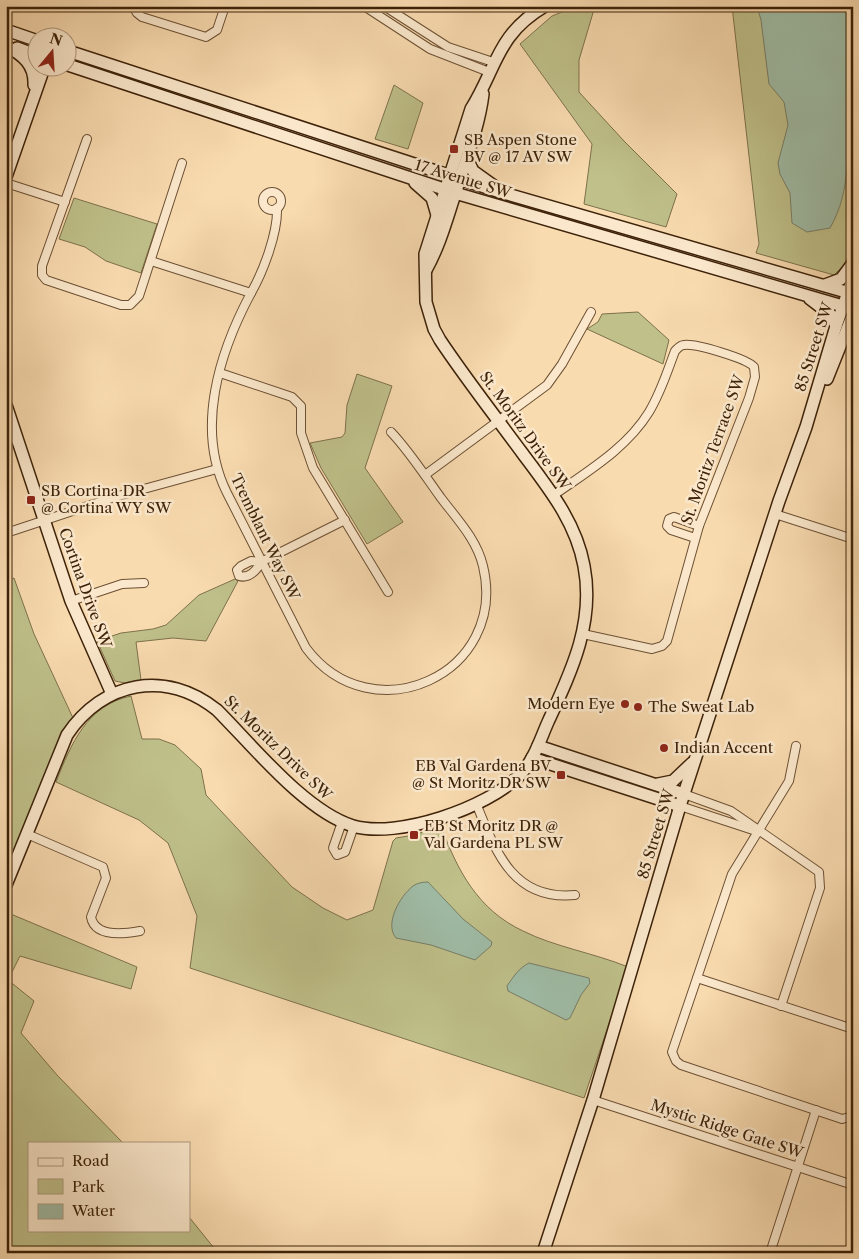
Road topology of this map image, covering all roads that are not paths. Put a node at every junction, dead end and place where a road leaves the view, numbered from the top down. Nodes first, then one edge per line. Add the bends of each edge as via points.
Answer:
1 (133, 6) edge
2 (225, 6) edge
3 (364, 6) edge
4 (384, 6) edge
5 (545, 6) edge
6 (6, 30) edge
7 (28, 38) edge
8 (6, 45) edge
9 (28, 53) edge
10 (78, 54) edge
11 (491, 67) junction
12 (78, 68) edge
13 (40, 78) edge
14 (483, 89) junction
15 (34, 92) junction
16 (87, 138) dead end
17 (467, 158) junction
18 (182, 163) dead end
19 (6, 177) edge
20 (454, 177) junction
21 (410, 179) junction
22 (6, 183) edge
23 (450, 191) junction
24 (500, 192) junction
25 (65, 202) junction
26 (277, 208) dead end
27 (437, 215) junction
28 (151, 261) junction
29 (853, 263) edge
30 (426, 270) junction
31 (853, 278) edge
32 (825, 285) junction
33 (850, 293) edge
34 (250, 294) junction
35 (805, 294) junction
36 (848, 307) edge
37 (590, 312) dead end
38 (853, 314) edge
39 (836, 326) junction
40 (220, 373) junction
41 (6, 405) edge
42 (499, 422) junction
43 (806, 427) junction
44 (391, 432) dead end
45 (11, 438) edge
46 (217, 469) junction
47 (425, 475) junction
48 (554, 495) junction
49 (775, 514) junction
50 (44, 520) junction
51 (344, 520) junction
52 (699, 526) junction
53 (6, 533) edge
54 (695, 538) junction
55 (853, 539) edge
56 (261, 562) junction
57 (144, 583) dead end
58 (388, 592) dead end
59 (71, 601) junction
60 (583, 634) junction
61 (112, 694) junction
62 (538, 746) junction
63 (796, 746) dead end
64 (532, 758) junction
65 (695, 760) junction
66 (657, 785) junction
67 (684, 794) junction
68 (476, 803) junction
69 (680, 806) junction
70 (342, 822) junction
71 (354, 826) junction
72 (757, 831) junction
73 (27, 834) junction
74 (6, 885) edge
75 (575, 895) dead end
76 (140, 931) dead end
77 (697, 978) junction
78 (781, 1006) junction
79 (853, 1029) edge
80 (593, 1100) junction
81 (816, 1110) junction
82 (853, 1116) edge
83 (798, 1167) junction
84 (853, 1186) edge
85 (543, 1253) edge
86 (770, 1253) edge

1 - 2 street via 142,17 206,37 217,30
3 - 11 street via 430,49
4 - 11 street via 448,47
5 - 11 street via 511,34
6 - 7 street
8 - 9 street
8 - 15 street via 30,64 35,74
10 - 20 street, 17 Avenue SW
11 - 14 street
12 - 21 street, 17 Avenue SW
13 - 15 street
14 - 17 street via 481,112
14 - 20 street via 471,109
15 - 19 street
16 - 25 street
17 - 20 street
17 - 24 street via 474,171
18 - 28 street
20 - 23 street, St. Moritz Drive SW
20 - 24 street, 17 Avenue SW
21 - 23 street, 17 Avenue SW
21 - 27 street via 432,198
22 - 25 street
23 - 27 street, St. Moritz Drive SW
23 - 30 street, St. Moritz Drive SW via 437,248
23 - 35 street, 17 Avenue SW
24 - 32 street, 17 Avenue SW
25 - 28 street via 41,270 44,279 126,306 138,299
26 - 34 street, Tremblant Way SW via 278,221
27 - 30 street, St. Moritz Drive SW via 425,254
28 - 34 street
29 - 32 street via 841,279
30 - 42 street, St. Moritz Drive SW via 426,302 434,329
31 - 33 street, 85 Street SW
32 - 33 street, 17 Avenue SW
33 - 36 street, 85 Street SW
34 - 40 street, Tremblant Way SW
35 - 36 street, 17 Avenue SW
35 - 39 street via 831,315
36 - 39 street, 85 Street SW
37 - 42 street via 555,375 533,397
38 - 43 street, 85 Street SW via 815,413
39 - 43 street, 85 Street SW
40 - 46 street, Tremblant Way SW via 211,417
40 - 51 street via 292,397 299,403 301,433 308,459
41 - 45 street, Cortina Drive SW
42 - 47 street
42 - 48 street, St. Moritz Drive SW
43 - 49 street, 85 Street SW
44 - 47 street, Tremblant Way SW
45 - 50 street, Cortina Drive SW
46 - 50 street via 126,493
46 - 56 street, Tremblant Way SW
47 - 56 street, Tremblant Way SW via 477,549 486,592 482,620 471,645 453,666 430,681 382,691 356,686 333,674 306,648
48 - 52 street, St. Moritz Terrace SW via 622,445 634,432 660,393 675,351 680,346 690,345 747,360 756,372
48 - 60 street, St. Moritz Drive SW via 571,526 584,566 587,603
49 - 55 street
49 - 65 street, 85 Street SW
50 - 53 street
50 - 59 street, Cortina Drive SW
51 - 56 street
51 - 58 street
52 - 54 street, St. Moritz Terrace SW
52 - 54 street via 674,517 669,519 667,526 670,530
54 - 60 street, St. Moritz Terrace SW via 668,639 662,646 652,648
57 - 59 street via 122,584
59 - 61 street, Cortina Drive SW
60 - 62 street, St. Moritz Drive SW via 578,655
61 - 70 street, St. Moritz Drive SW via 156,685 178,688 202,699 307,800 321,812
61 - 73 street, St. Moritz Drive SW via 87,710 67,735
62 - 64 street, St. Moritz Drive SW
62 - 66 street
63 - 72 street via 788,781
64 - 68 street, St. Moritz Drive SW via 521,774 502,790
64 - 69 street
65 - 66 street via 673,781
65 - 67 street, 85 Street SW
66 - 67 street
67 - 69 street, 85 Street SW
67 - 72 street via 731,811
68 - 71 street, St. Moritz Drive SW via 400,829 374,830
68 - 75 street via 497,855 517,877 544,893
69 - 72 street
69 - 80 street, 85 Street SW
70 - 71 street, St. Moritz Drive SW
70 - 71 street via 333,848 337,855 345,852
72 - 77 street via 732,874
72 - 78 street via 811,865 821,877
73 - 74 street, St. Moritz Drive SW
73 - 76 street via 103,867 106,878 91,917 95,927 117,933
77 - 78 street
77 - 81 street via 673,1050 676,1061
78 - 79 street
80 - 83 street, Mystic Ridge Gate SW
80 - 85 street, 85 Street SW
81 - 82 street via 842,1119
81 - 83 street
83 - 84 street, Mystic Ridge Gate SW
83 - 86 street

